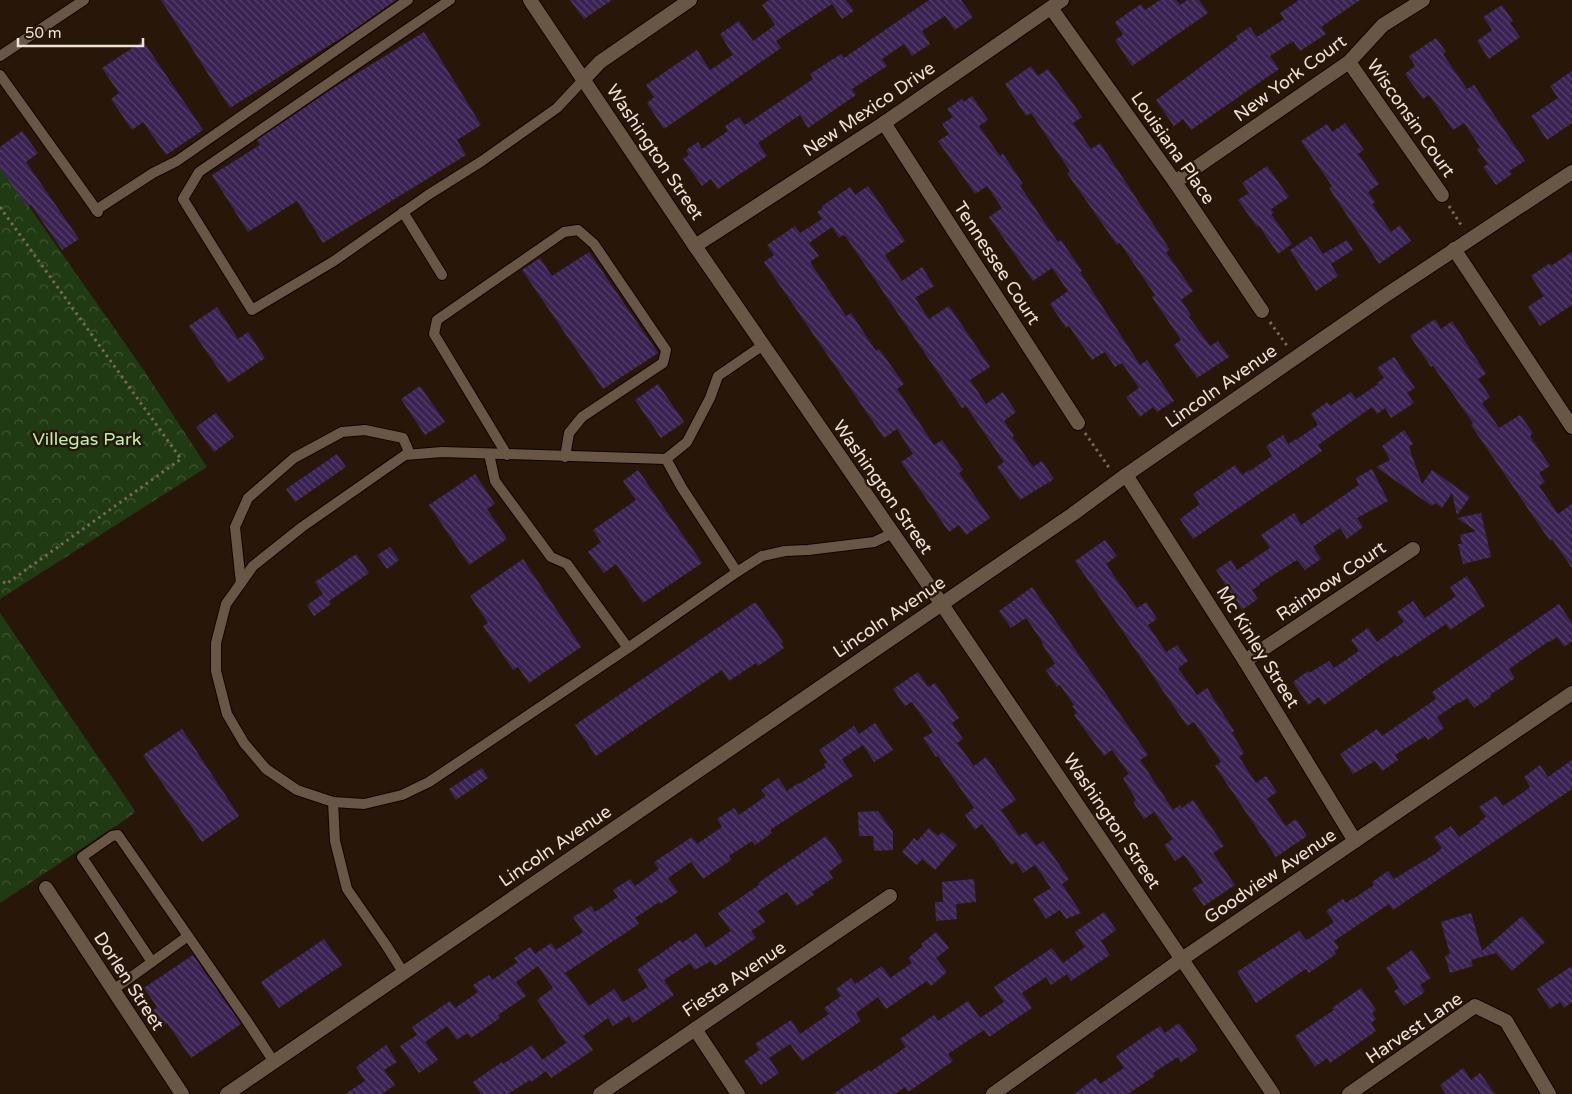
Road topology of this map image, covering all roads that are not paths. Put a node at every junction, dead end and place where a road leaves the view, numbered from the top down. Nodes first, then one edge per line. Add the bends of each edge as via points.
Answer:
1 (84, 0) edge
2 (408, 0) edge
3 (450, 0) edge
4 (530, 0) edge
5 (690, 0) edge
6 (1423, 0) edge
7 (1056, 4) edge
8 (0, 56) edge
9 (1349, 62) junction
10 (0, 75) edge
11 (584, 79) junction
12 (884, 123) junction
13 (1572, 172) edge
14 (1175, 182) junction
15 (1442, 195) road end
16 (403, 212) junction
17 (695, 246) junction
18 (1454, 249) junction
19 (442, 275) dead end
20 (1262, 311) road end
21 (763, 345) junction
22 (1078, 423) road end
23 (1572, 427) edge
24 (410, 454) junction
25 (490, 454) junction
26 (507, 455) junction
27 (565, 457) junction
28 (666, 459) junction
29 (1122, 478) junction
30 (892, 533) junction
31 (1413, 549) dead end
32 (737, 572) junction
33 (241, 583) junction
34 (941, 603) junction
35 (628, 648) junction
36 (1246, 661) junction
37 (1572, 692) edge
38 (333, 802) junction
39 (1355, 841) junction
40 (46, 888) dead end
41 (890, 896) dead end
42 (188, 936) junction
43 (150, 957) junction
44 (1182, 959) junction
45 (403, 972) junction
46 (113, 990) junction
47 (695, 1029) junction
48 (274, 1062) junction
49 (182, 1094) edge
50 (227, 1094) edge
51 (600, 1094) edge
52 (738, 1094) edge
53 (992, 1094) edge
54 (1273, 1094) edge
55 (1349, 1094) edge
56 (1549, 1094) edge

1 - 8 lane
2 - 10 lane via 177,161 97,211
3 - 16 lane via 199,172 183,199 252,310 334,261
4 - 11 street, Washington Street
5 - 11 street via 600,62
6 - 9 street, New York Court via 1383,25
7 - 12 street, New Mexico Drive
7 - 14 street, Louisiana Place
9 - 14 street, New York Court
9 - 15 street, Wisconsin Court
11 - 16 lane via 557,108 482,162
11 - 17 street, Washington Street
12 - 17 street, New Mexico Drive
12 - 22 street, Tennessee Court
13 - 18 street, Lincoln Avenue
14 - 20 street, Louisiana Place
16 - 19 lane
17 - 21 street, Washington Street
18 - 23 street
18 - 29 street, Lincoln Avenue
21 - 28 lane via 718,376 687,442
21 - 30 street, Washington Street
24 - 25 lane
24 - 33 lane via 405,454 302,527 253,566
24 - 33 lane via 403,438 366,430 342,432 294,458 248,498 235,527
25 - 26 lane
25 - 35 lane via 495,481 551,557 567,564
26 - 27 lane
26 - 27 lane via 434,334 437,320 564,232 578,230 594,244 666,350 663,362 582,417 568,433
27 - 28 lane
28 - 32 lane
29 - 34 street, Lincoln Avenue
29 - 36 street, Mc Kinley Street
30 - 32 lane via 874,542 762,556
30 - 34 street, Washington Street
31 - 36 street, Rainbow Court
32 - 35 lane
33 - 38 lane via 226,604 216,642 216,671 227,714 244,743 266,769 297,790
34 - 44 street, Washington Street
34 - 45 street, Lincoln Avenue
35 - 38 lane via 429,782 402,795 364,804
36 - 39 street, Mc Kinley Street
37 - 39 street, Goodview Avenue
38 - 45 lane via 335,841 347,889
39 - 44 street, Goodview Avenue
40 - 46 street, Dorlen Street
41 - 47 street, Fiesta Avenue
42 - 43 lane
42 - 43 lane via 118,835 112,836 82,857
42 - 48 lane
43 - 46 lane
44 - 53 street, Goodview Avenue
44 - 54 street, Washington Street
45 - 48 street, Lincoln Avenue
46 - 49 street, Dorlen Street
47 - 51 street, Fiesta Avenue
47 - 52 street
48 - 50 street, Lincoln Avenue
55 - 56 street, Harvest Lane via 1475,1006 1506,1021

